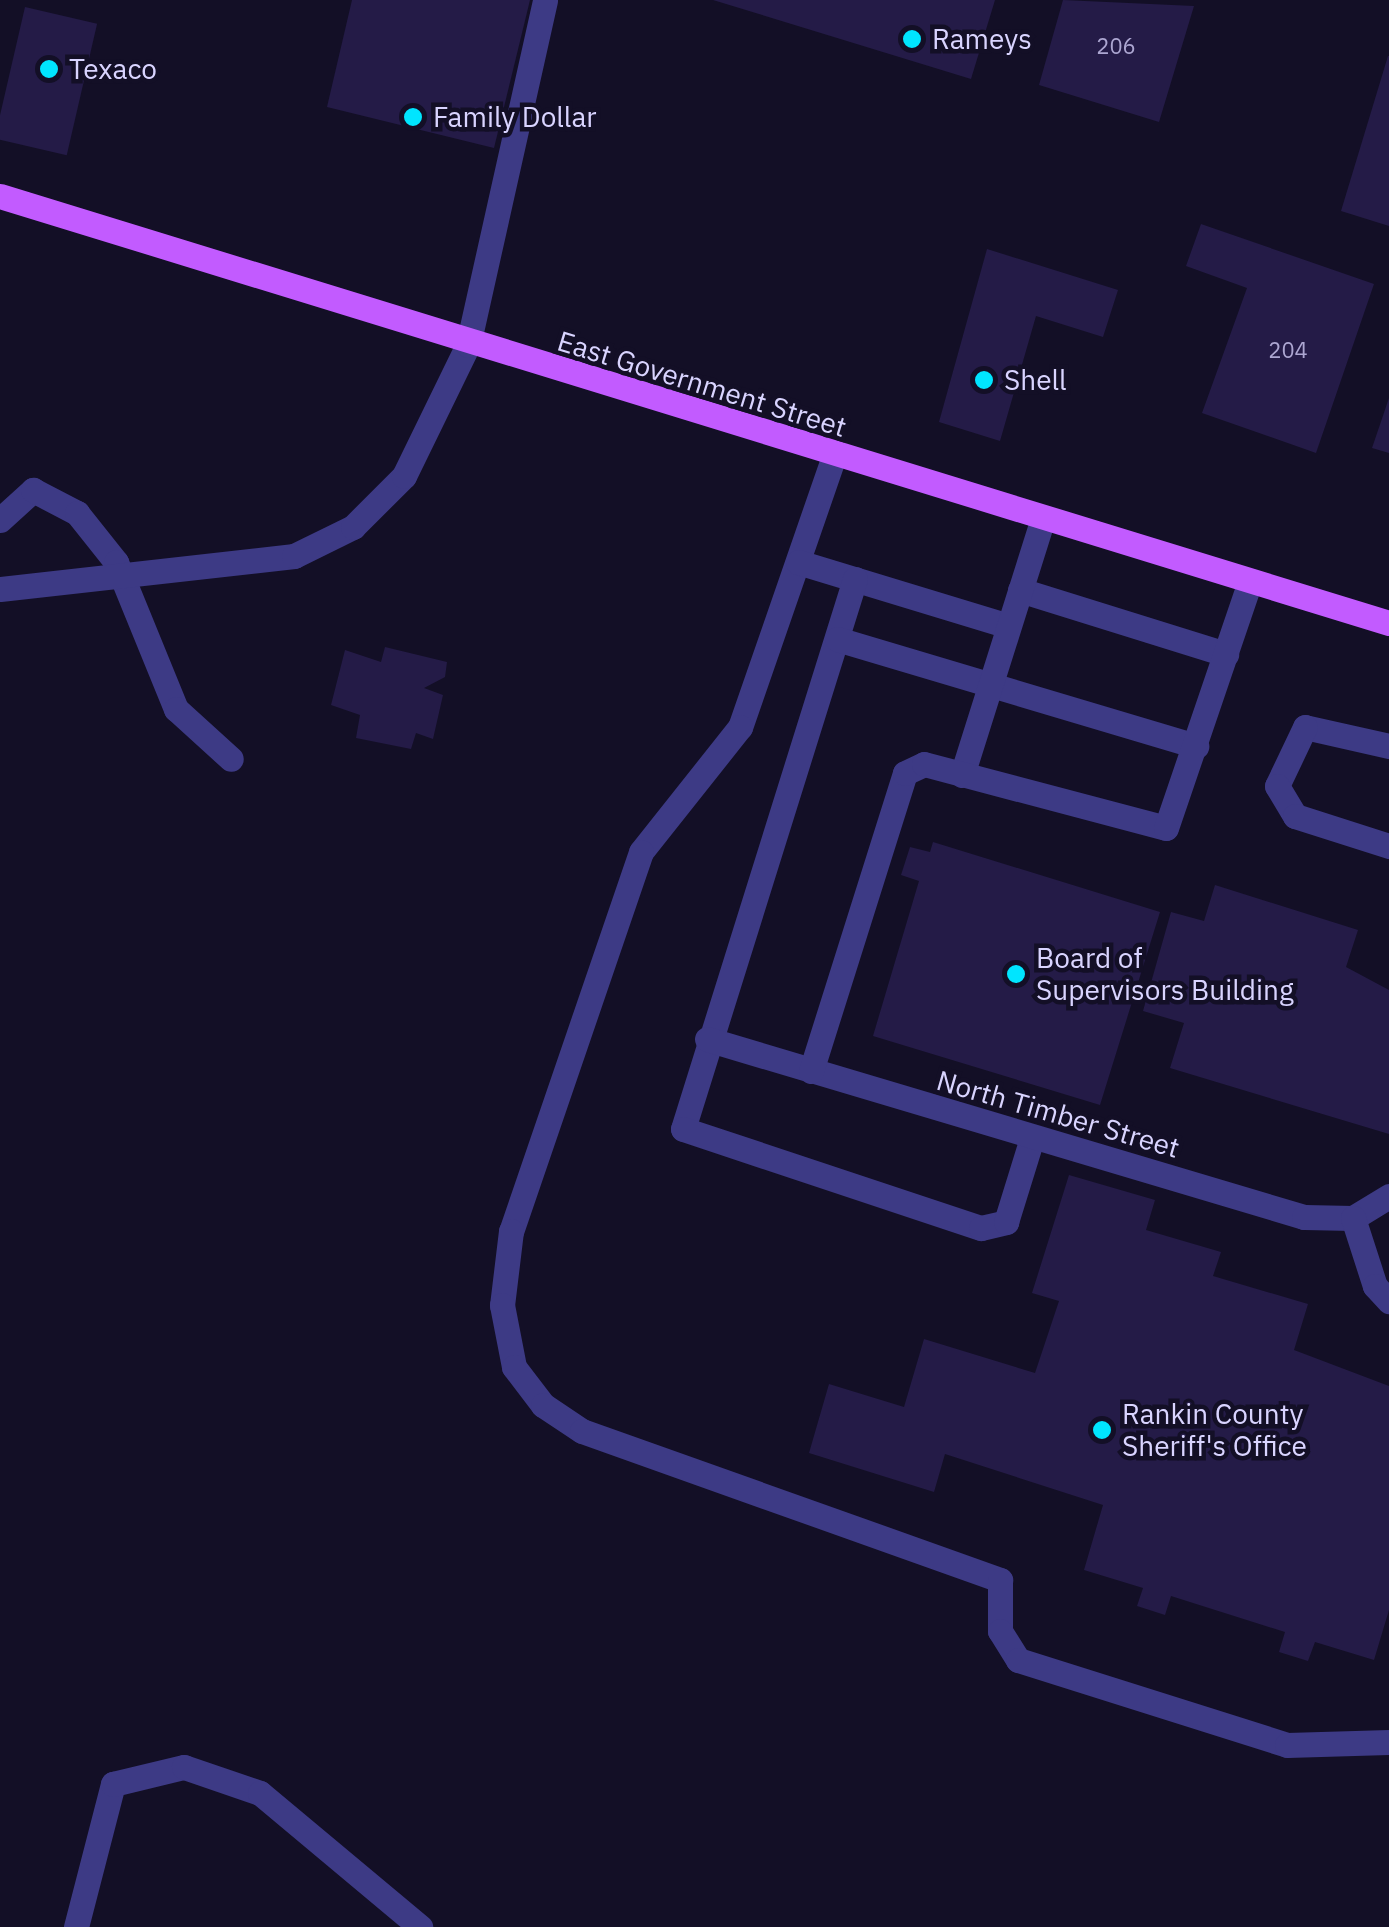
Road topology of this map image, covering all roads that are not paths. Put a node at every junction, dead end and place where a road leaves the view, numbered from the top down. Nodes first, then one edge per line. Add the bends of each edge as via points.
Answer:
1 (545, 0) edge
2 (0, 196) edge
3 (468, 345) junction
4 (834, 456) junction
5 (1043, 518) junction
6 (0, 520) edge
7 (798, 562) junction
8 (119, 571) junction
9 (855, 579) junction
10 (1250, 581) junction
11 (0, 589) edge
12 (1020, 590) junction
13 (1389, 623) edge
14 (1008, 626) junction
15 (838, 639) junction
16 (1226, 654) junction
17 (990, 684) junction
18 (1196, 746) junction
19 (1389, 746) edge
20 (231, 759) dead end
21 (962, 774) junction
22 (1389, 846) edge
23 (707, 1039) junction
24 (811, 1072) junction
25 (1032, 1138) junction
26 (1389, 1196) edge
27 (1353, 1218) junction
28 (1389, 1301) edge
29 (1389, 1742) edge
30 (76, 1927) edge
31 (420, 1927) edge

1 - 3 street
2 - 3 main road, East Government Street
3 - 4 main road, East Government Street
3 - 8 street via 404,476 353,527 294,556 238,569
4 - 5 main road, East Government Street
4 - 7 street
5 - 10 main road, East Government Street
5 - 12 street
6 - 8 street via 33,490 54,494
7 - 9 street
7 - 29 street via 740,726 640,852 511,1231 502,1305 514,1367 543,1405 582,1432 1000,1580 1000,1631 1018,1660 1287,1745
8 - 11 street
8 - 20 street via 176,709
9 - 14 street
9 - 15 street
10 - 13 main road, East Government Street
10 - 16 street
12 - 14 street
12 - 16 street
14 - 17 street
15 - 17 street
15 - 23 street
16 - 18 street
17 - 18 street
17 - 21 street
18 - 21 street via 1174,815 1153,831
19 - 22 street via 1305,726 1277,786 1294,816
21 - 24 street via 924,764 905,773
23 - 24 street, North Timber Street
23 - 25 street via 684,1114 690,1135 981,1228 1006,1222
24 - 25 street, North Timber Street
25 - 27 street, North Timber Street via 1304,1217
26 - 27 street
27 - 28 street via 1374,1286
30 - 31 street via 113,1784 184,1767 260,1793

